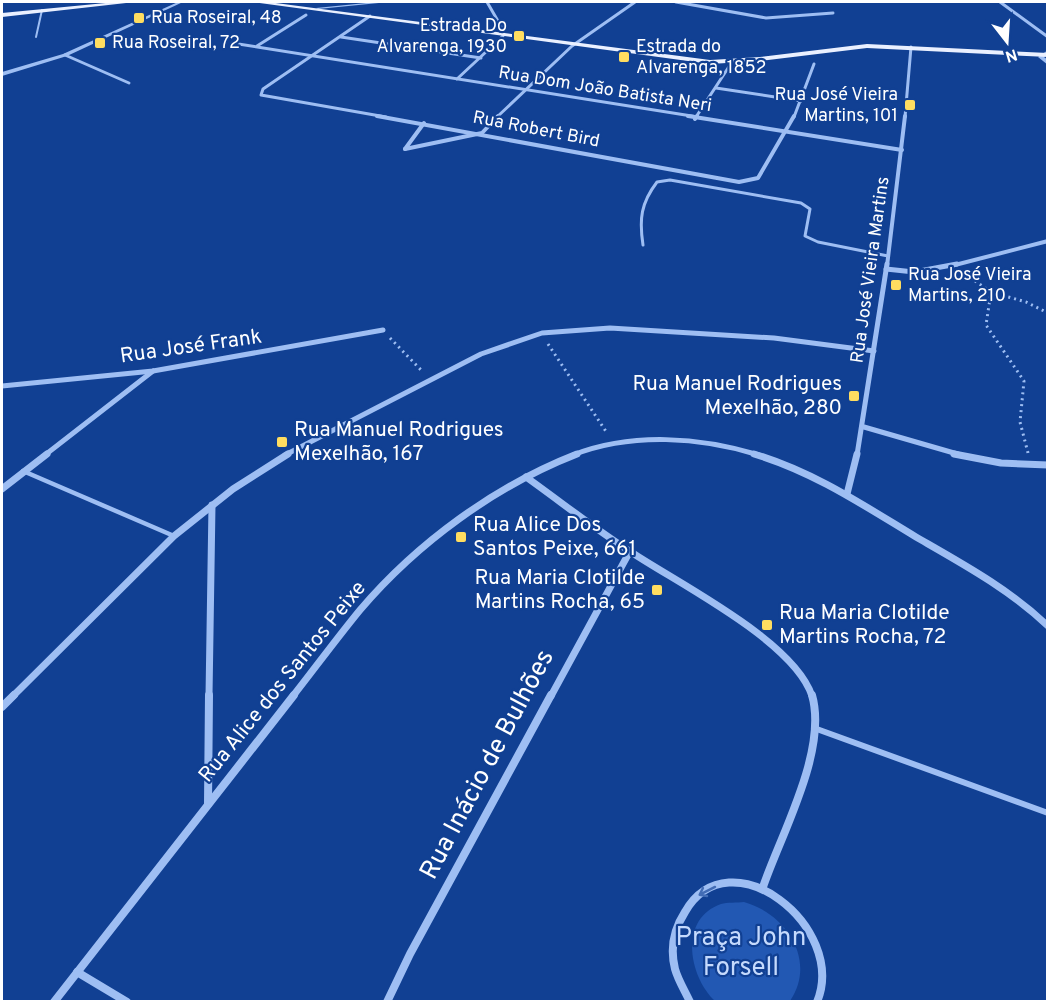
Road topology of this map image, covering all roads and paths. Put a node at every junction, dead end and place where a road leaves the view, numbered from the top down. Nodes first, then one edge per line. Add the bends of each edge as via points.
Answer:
1 (132, 2) edge
2 (181, 2) edge
3 (255, 2) edge
4 (269, 2) edge
5 (387, 2) edge
6 (487, 2) edge
7 (635, 2) edge
8 (676, 2) edge
9 (1000, 2) edge
10 (357, 6) junction
11 (318, 8) junction
12 (42, 10) junction
13 (340, 12) junction
14 (833, 13) dead end
15 (2, 15) edge
16 (306, 15) dead end
17 (370, 16) junction
18 (341, 36) junction
19 (503, 36) junction
20 (36, 37) dead end
21 (1047, 37) edge
22 (232, 43) dead end
23 (256, 46) junction
24 (572, 46) junction
25 (911, 47) junction
26 (1046, 54) edge
27 (65, 55) junction
28 (312, 55) junction
29 (481, 58) junction
30 (732, 62) junction
31 (1047, 63) edge
32 (814, 64) dead end
33 (2, 74) edge
34 (457, 80) junction
35 (129, 83) dead end
36 (716, 88) junction
37 (523, 90) junction
38 (801, 101) junction
39 (695, 119) junction
40 (424, 123) junction
41 (783, 132) junction
42 (482, 133) junction
43 (902, 150) junction
44 (1047, 241) edge
45 (643, 245) dead end
46 (888, 256) junction
47 (952, 265) junction
48 (886, 269) junction
49 (991, 292) junction
50 (1047, 313) edge
51 (383, 330) joint
52 (542, 333) junction
53 (874, 351) junction
54 (153, 371) junction
55 (429, 378) junction
56 (2, 386) edge
57 (864, 427) junction
58 (614, 443) junction
59 (1032, 465) junction
60 (1047, 465) edge
61 (23, 471) junction
62 (526, 477) junction
63 (2, 489) edge
64 (847, 494) junction
65 (212, 505) junction
66 (174, 536) junction
67 (630, 552) junction
68 (1047, 626) edge
69 (2, 707) edge
70 (814, 728) junction
71 (208, 804) junction
72 (1047, 813) edge
73 (763, 887) junction
74 (77, 972) junction
75 (54, 1002) edge
76 (127, 1002) edge
77 (387, 1002) edge
78 (690, 1002) edge
79 (817, 1002) edge

1 - 12 main road
2 - 27 street
3 - 4 main road
4 - 11 main road
5 - 10 street
6 - 19 street
7 - 24 street
8 - 14 street via 766,18
9 - 21 street
10 - 11 street
10 - 13 street
11 - 13 main road
12 - 15 main road
12 - 20 lane
13 - 17 main road
16 - 23 street
17 - 18 street
17 - 19 main road
18 - 28 street
18 - 29 street
19 - 24 main road
19 - 29 street
22 - 23 street, Rua Dom João Batista Neri
23 - 28 street, Rua Dom João Batista Neri
24 - 30 main road via 678,60
24 - 37 street
25 - 26 main road
25 - 30 main road via 843,47
25 - 43 street, Rua José Vieira Martins
26 - 31 street via 1042,59
27 - 33 street
27 - 35 street
28 - 34 street, Rua Dom João Batista Neri
28 - 40 street, Rua Robert Bird via 261,93 267,98
29 - 34 street
30 - 36 street
32 - 38 street, Rua Robert Bird
34 - 37 street, Rua Dom João Batista Neri
36 - 38 street
36 - 39 street
37 - 39 street, Rua Dom João Batista Neri
37 - 42 street
38 - 41 street, Rua Robert Bird
39 - 41 street, Rua Dom João Batista Neri
40 - 42 street, Rua Robert Bird
40 - 42 street via 405,149
41 - 42 street, Rua Robert Bird via 758,178 739,182
41 - 43 street, Rua Dom João Batista Neri
43 - 46 street, Rua José Vieira Martins
44 - 47 street
45 - 46 lane via 639,218 643,200 657,182 670,180 801,203 810,209 805,237
46 - 48 street, Rua José Vieira Martins
47 - 48 street via 919,272
47 - 49 path
48 - 53 street, Rua José Vieira Martins
49 - 50 path
49 - 59 path via 986,325 1024,381 1021,434
51 - 54 street, Rua José Frank
51 - 55 path
52 - 53 street via 610,328 673,330
52 - 55 street via 481,354
52 - 58 path
53 - 57 street, Rua José Vieira Martins
54 - 56 street, Rua José Frank
54 - 61 street
55 - 65 street via 298,447
57 - 59 street via 982,461
57 - 64 street, Rua José Vieira Martins
58 - 62 street, Rua Alice dos Santos Peixe via 581,451
58 - 64 street, Rua Alice dos Santos Peixe via 662,440 720,445 793,467
59 - 60 street
61 - 63 street
61 - 66 lane
62 - 67 street
62 - 71 street, Rua Alice dos Santos Peixe via 424,548 368,601
64 - 68 street, Rua Alice dos Santos Peixe via 1010,595
65 - 66 street
65 - 71 street
66 - 69 street
67 - 70 street via 757,635 787,660 807,683
67 - 77 street, Rua Inácio de Bulhões
70 - 72 lane
70 - 73 street via 804,770
71 - 74 street, Rua Alice dos Santos Peixe
73 -> 78 street via 733,882 705,889 684,909 673,938 675,971
73 - 79 street via 790,904 811,930 822,962
74 - 75 street, Rua Alice dos Santos Peixe
74 - 76 street

